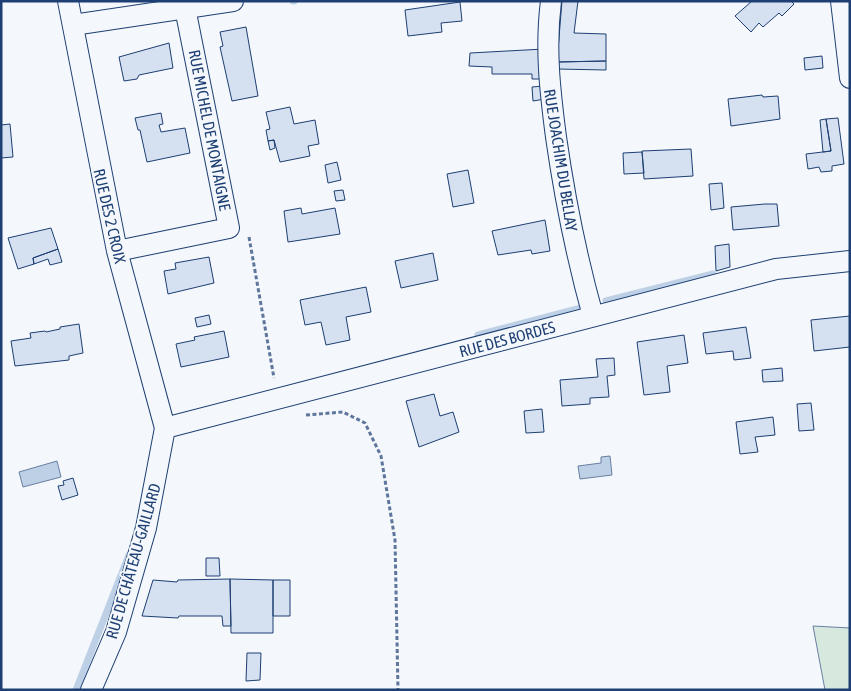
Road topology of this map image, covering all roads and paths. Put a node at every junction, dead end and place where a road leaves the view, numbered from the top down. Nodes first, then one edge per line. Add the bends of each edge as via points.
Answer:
1 (68, 1) edge
2 (233, 1) edge
3 (551, 1) edge
4 (841, 1) edge
5 (185, 8) junction
6 (72, 25) junction
7 (850, 78) edge
8 (229, 228) junction
9 (117, 251) junction
10 (850, 260) edge
11 (593, 316) junction
12 (278, 400) junction
13 (297, 416) dead end
14 (166, 428) junction
15 (91, 690) edge
16 (398, 690) edge

1 - 6 street, RUE DES 2 CROIX
2 - 5 street
3 - 11 street, RUE JOACHIM DU BELLAY via 547,42 551,102 566,211
4 - 7 street
5 - 6 street
5 - 8 street, RUE MICHEL DE MONTAIGNE
6 - 9 street, RUE DES 2 CROIX
8 - 9 street, RUE MICHEL DE MONTAIGNE
8 - 12 path via 248,233
9 - 14 street, RUE DES 2 CROIX
10 - 11 street, RUE DES BORDES via 776,269
11 - 12 street, RUE DES BORDES
12 - 14 street, RUE DES BORDES
13 - 16 path via 343,412 365,423 381,456 395,540
14 - 15 street, RUE DE CHÂTEAU-GAILLARD via 146,528 116,632

